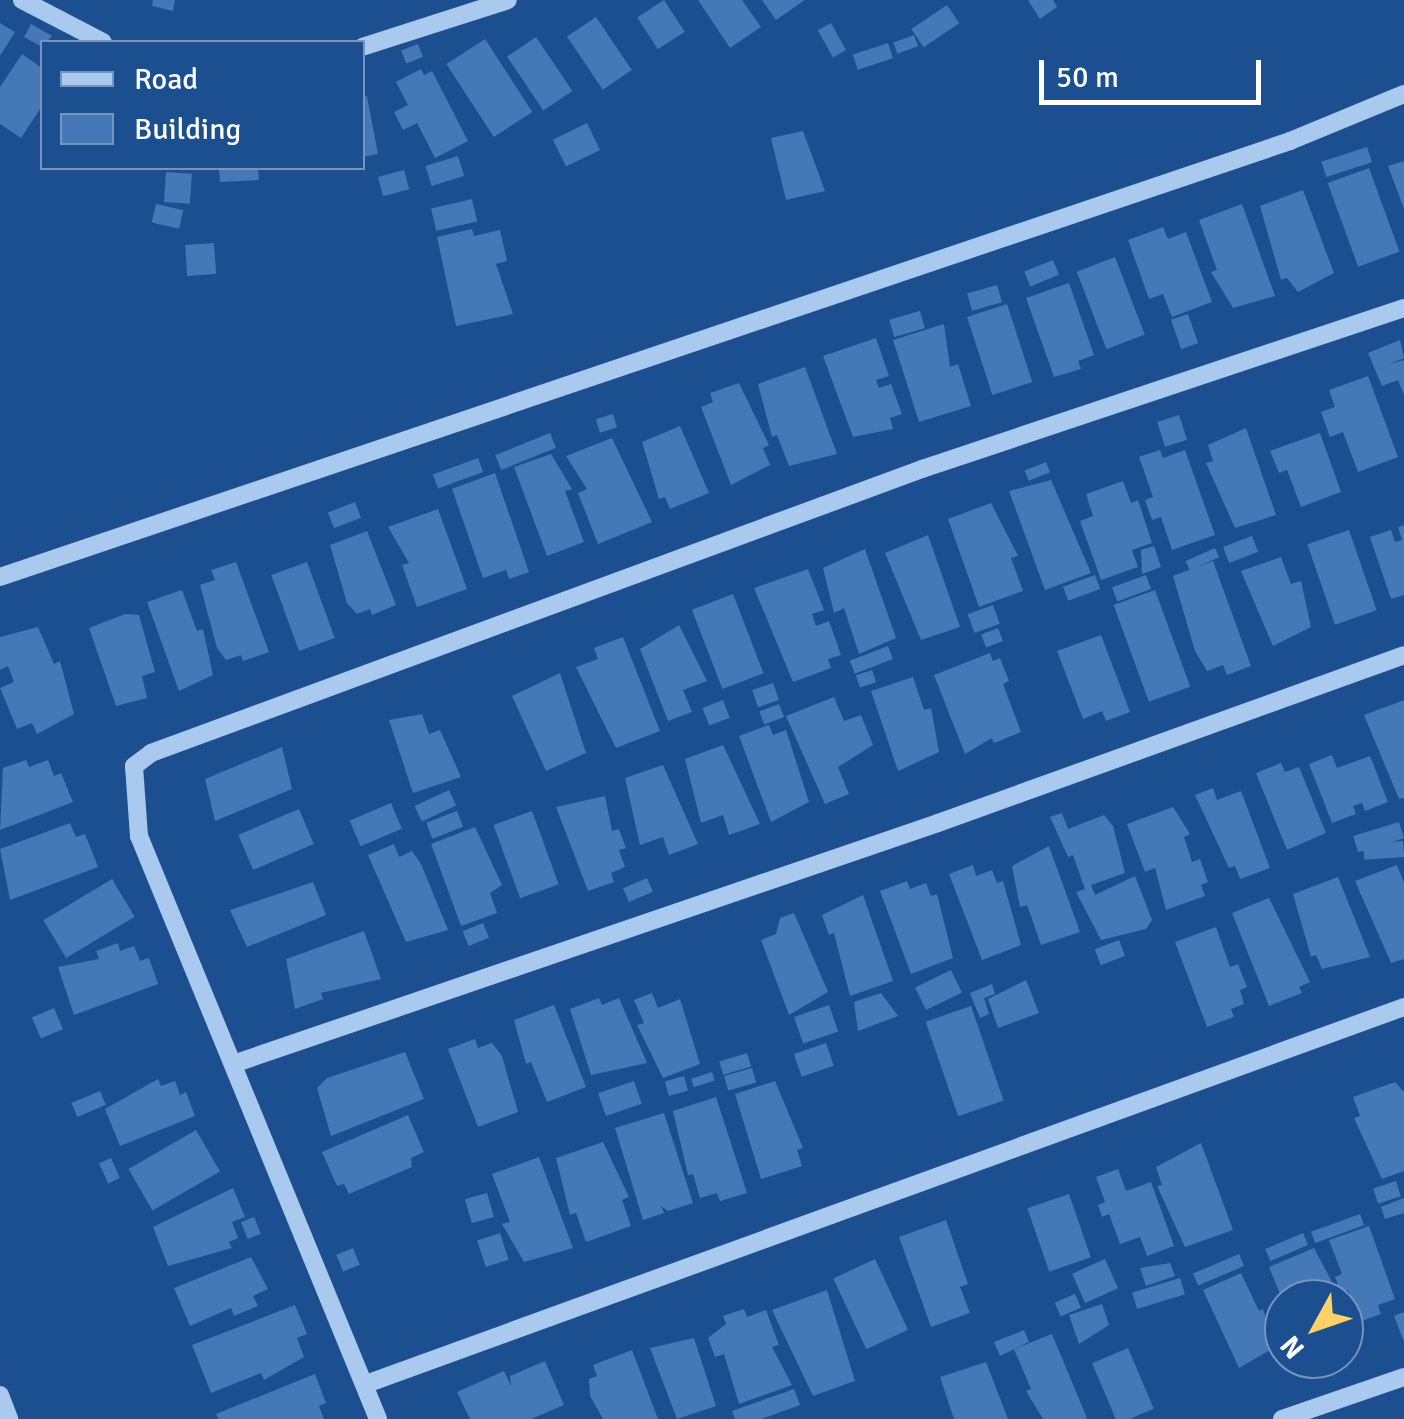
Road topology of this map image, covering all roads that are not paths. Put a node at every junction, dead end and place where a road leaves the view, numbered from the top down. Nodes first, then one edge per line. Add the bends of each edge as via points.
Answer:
1 (22, 0) edge
2 (508, 0) edge
3 (100, 40) edge
4 (365, 46) edge
5 (1404, 94) edge
6 (1404, 308) edge
7 (0, 577) edge
8 (1404, 655) edge
9 (1404, 1008) edge
10 (236, 1062) junction
11 (1404, 1376) edge
12 (366, 1384) junction
13 (0, 1395) edge
14 (9, 1419) edge
15 (378, 1419) edge
16 (1282, 1419) edge

1 - 3 street
2 - 4 street
5 - 7 street via 1290,141
6 - 10 street via 922,469 150,752 134,766 139,836
8 - 10 street via 938,823
9 - 12 street
10 - 12 street
11 - 16 street
12 - 15 street
13 - 14 street

